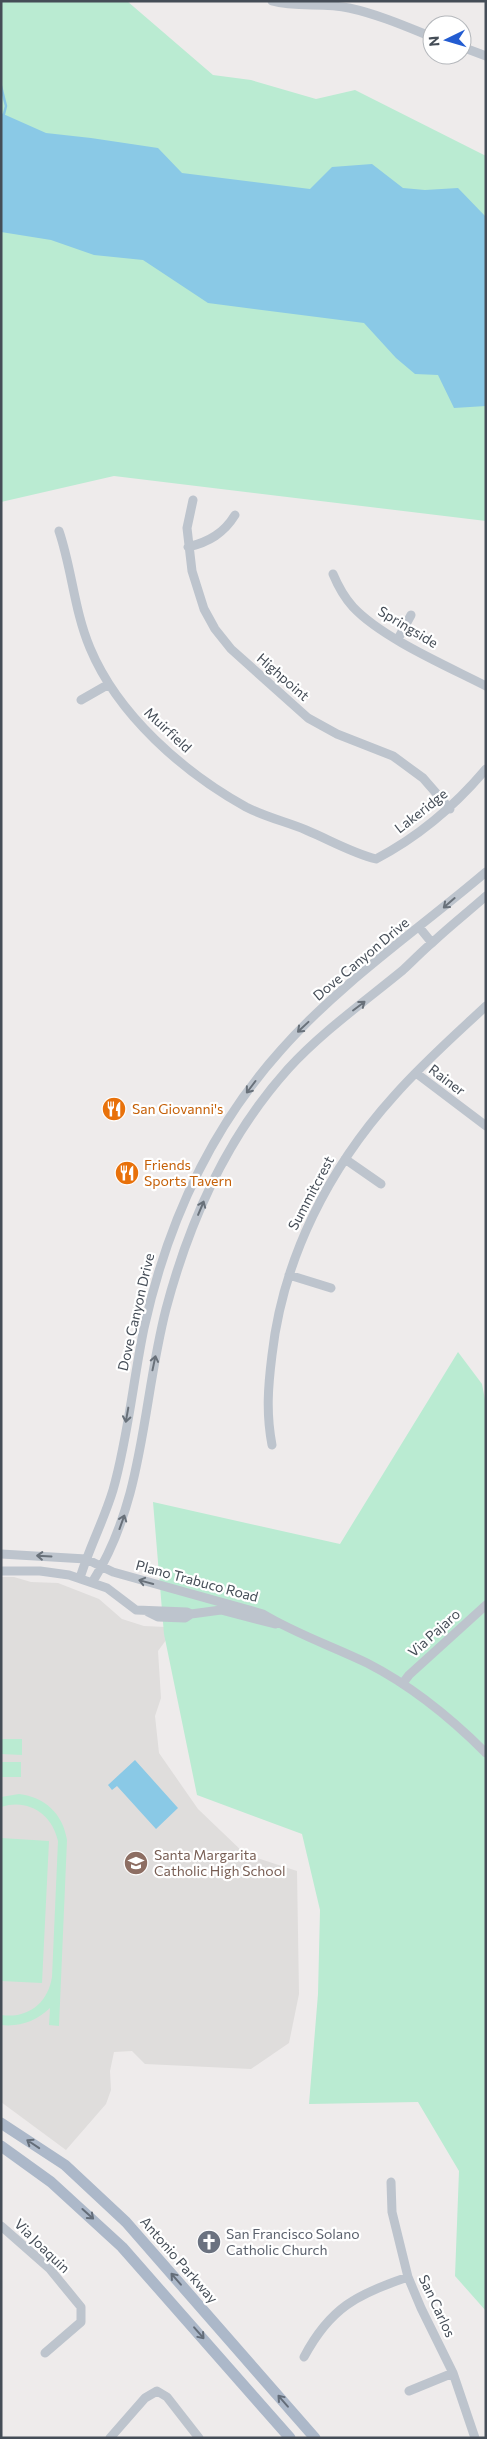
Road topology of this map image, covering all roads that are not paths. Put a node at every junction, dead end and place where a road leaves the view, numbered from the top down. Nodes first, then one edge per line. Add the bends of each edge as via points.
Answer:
1 (272, 1) edge
2 (422, 34) edge
3 (472, 51) edge
4 (486, 56) edge
5 (193, 500) dead end
6 (235, 515) dead end
7 (59, 531) dead end
8 (188, 547) junction
9 (333, 574) dead end
10 (412, 615) dead end
11 (398, 639) junction
12 (109, 684) junction
13 (486, 686) edge
14 (81, 700) dead end
15 (486, 770) edge
16 (450, 809) junction
17 (364, 856) joint
18 (486, 872) edge
19 (486, 896) edge
20 (419, 927) junction
21 (432, 942) junction
22 (486, 1006) edge
23 (416, 1073) junction
24 (486, 1126) edge
25 (344, 1158) junction
26 (382, 1184) dead end
27 (289, 1275) junction
28 (330, 1288) dead end
29 (272, 1445) dead end
30 (1, 1554) edge
31 (86, 1559) junction
32 (102, 1566) junction
33 (1, 1571) edge
34 (80, 1578) junction
35 (93, 1581) junction
36 (486, 1605) edge
37 (283, 1626) junction
38 (403, 1683) junction
39 (486, 1753) edge
40 (1, 2123) edge
41 (1, 2146) edge
42 (390, 2182) dead end
43 (1, 2226) edge
44 (408, 2277) junction
45 (46, 2353) dead end
46 (304, 2357) dead end
47 (454, 2373) junction
48 (408, 2391) dead end
49 (110, 2438) edge
50 (200, 2438) edge
51 (290, 2438) edge
52 (315, 2438) edge
53 (475, 2438) edge

1 - 2 street via 349,8
3 - 4 street
5 - 8 street, Highpoint via 187,528
6 - 8 street via 226,528 200,544
7 - 12 street, Muirfield via 80,622
8 - 16 street, Highpoint via 204,609 231,649 308,718 337,734 393,756 423,778
9 - 11 street, Springside via 354,608
10 - 11 street
11 - 13 street, Springside
12 - 14 street
12 - 17 street, Muirfield via 156,740 247,808
15 - 16 street, Lakeridge
16 - 17 street, Lakeridge via 387,854 376,859
18 -> 20 street, Dove Canyon Drive
19 - 21 street, Dove Canyon Drive
20 - 21 street
20 -> 31 street, Dove Canyon Drive via 329,1003 282,1048 212,1144 180,1209 159,1267 113,1490
32 -> 21 street, Dove Canyon Drive via 123,1521 131,1493 153,1369 180,1261 215,1177 252,1114 288,1070 332,1026 406,968
22 - 23 street, Summitcrest
23 - 24 street, Rainer
23 - 25 street, Summitcrest via 373,1119
25 - 26 street
25 - 27 street, Summitcrest via 324,1191
27 - 28 street
27 - 29 street, Summitcrest via 274,1332 270,1371 267,1419
31 -> 30 street
31 - 32 street, Plano Trabuco Road
31 - 34 street, Dove Canyon Drive
32 - 35 street, Dove Canyon Drive
37 -> 32 street, Plano Trabuco Road via 263,1614 136,1579
33 - 34 street, Plano Trabuco Road via 40,1571
34 - 35 street, Plano Trabuco Road
35 - 37 street, Plano Trabuco Road via 131,1608 145,1612 190,1614 221,1610
36 - 38 street, Via Pajaro
37 - 38 street, Plano Trabuco Road
38 - 39 street, Plano Trabuco Road
52 -> 40 main road, Antonio Parkway via 126,2222 65,2165
41 -> 51 main road via 51,2182 122,2247
42 - 44 street, San Carlos via 392,2212
43 - 45 street, Via Joaquin via 49,2268 82,2306 80,2322
44 - 46 street via 371,2289 351,2301 328,2320
44 - 47 street, San Carlos
47 - 48 street
47 - 53 street, San Carlos
49 - 50 street via 145,2398 157,2391 166,2397

